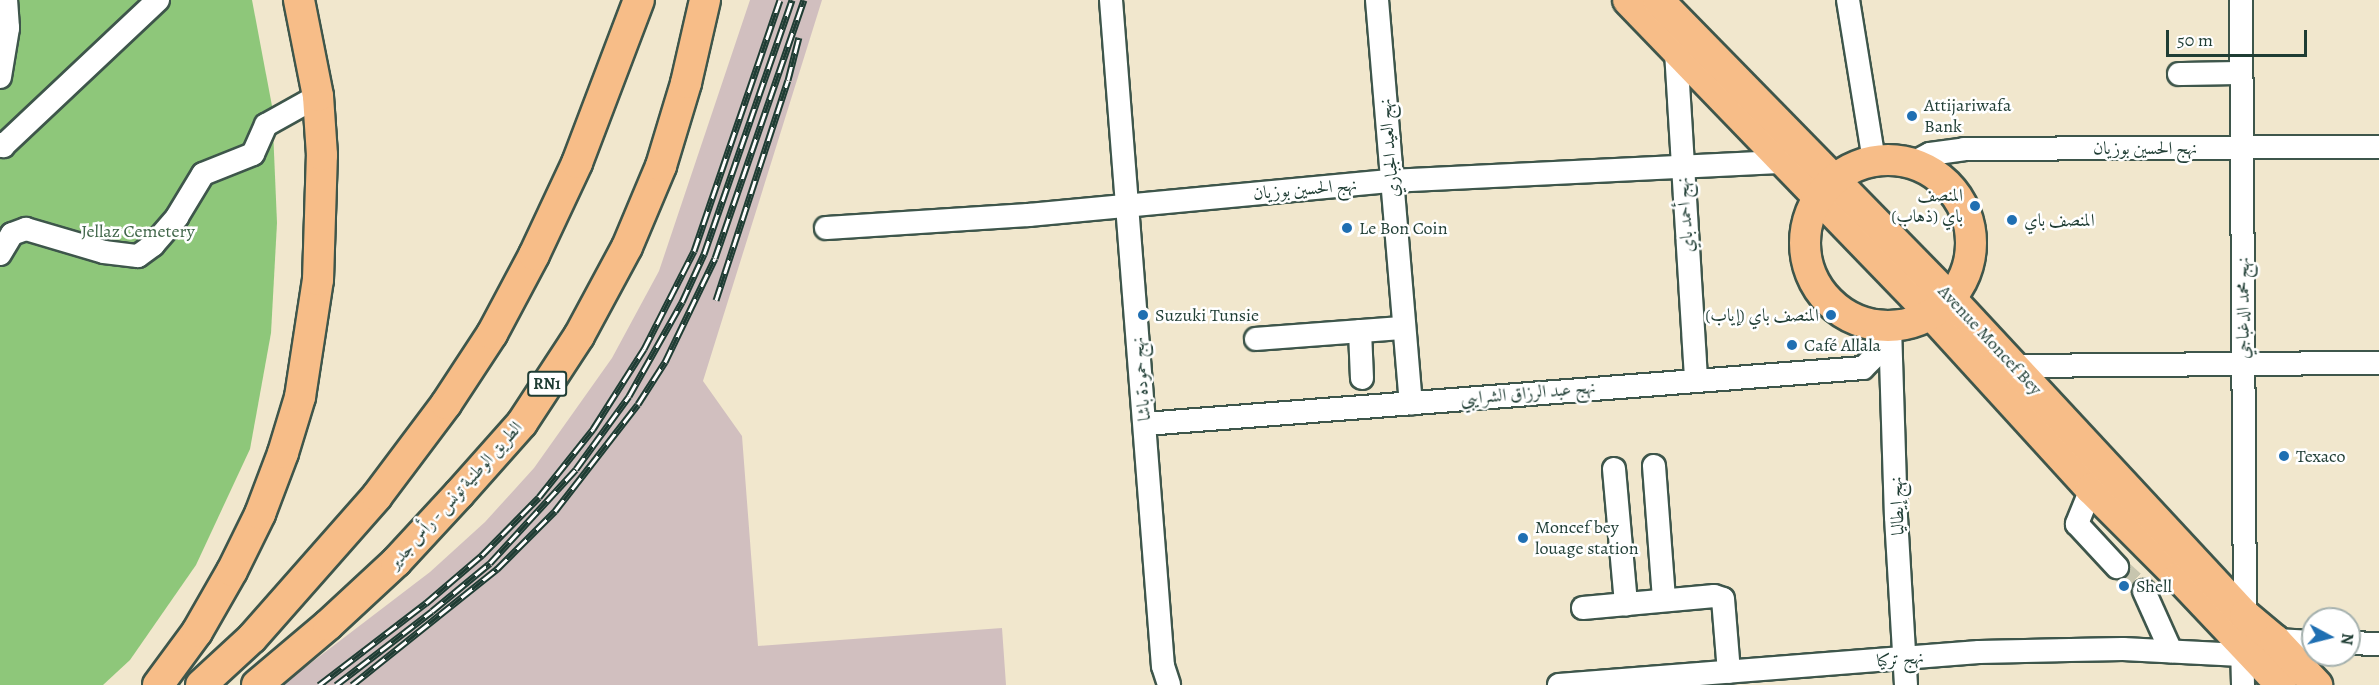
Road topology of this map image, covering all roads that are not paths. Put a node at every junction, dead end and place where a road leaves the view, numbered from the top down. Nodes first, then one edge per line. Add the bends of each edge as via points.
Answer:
1 (6, 0) edge
2 (158, 0) edge
3 (299, 0) edge
4 (639, 0) edge
5 (705, 0) edge
6 (1111, 0) edge
7 (1377, 0) edge
8 (1628, 0) edge
9 (1658, 0) edge
10 (1848, 0) edge
11 (2241, 0) edge
12 (1676, 51) junction
13 (2241, 73) junction
14 (2179, 74) dead end
15 (0, 77) edge
16 (318, 96) junction
17 (0, 144) edge
18 (2242, 147) junction
19 (2379, 147) edge
20 (1874, 160) junction
21 (1784, 162) junction
22 (1913, 163) junction
23 (1681, 165) junction
24 (1391, 181) junction
25 (1826, 188) junction
26 (1127, 204) junction
27 (826, 228) dead end
28 (0, 254) edge
29 (1941, 307) junction
30 (1885, 327) junction
31 (1404, 328) junction
32 (1360, 331) junction
33 (1256, 339) dead end
34 (2379, 363) edge
35 (2243, 364) junction
36 (2015, 366) junction
37 (1362, 378) dead end
38 (1696, 379) junction
39 (1411, 404) junction
40 (1145, 424) junction
41 (1654, 466) dead end
42 (1614, 469) dead end
43 (2091, 489) junction
44 (2118, 567) tunnel mouth
45 (2179, 577) junction
46 (1664, 600) junction
47 (1626, 604) junction
48 (1583, 608) dead end
49 (2245, 615) junction
50 (2275, 640) junction
51 (2301, 641) edge
52 (2361, 643) edge
53 (2379, 644) edge
54 (2241, 649) junction
55 (2171, 651) junction
56 (1905, 659) junction
57 (1729, 672) junction
58 (158, 685) edge
59 (201, 685) edge
60 (257, 685) edge
61 (1169, 685) edge
62 (1559, 685) edge
63 (1906, 685) edge
64 (2243, 685) edge
65 (2282, 685) edge
66 (2317, 685) edge

1 - 15 street via 8,28
2 - 17 street via 3,146
3 - 16 main road
4 - 59 main road via 577,163 492,334 446,404 377,496 252,638
5 - 60 main road, الطريق الوطنية تونس - رأس جدير / RN1 via 661,166 627,247 579,336 522,423 459,494 396,562
6 - 26 street, نهج حمودة باشا
7 - 24 street, نهج العيد الجباري
8 - 12 main road, Avenue Moncef Bey
9 - 25 main road, Avenue Moncef Bey
10 - 20 street
11 - 13 street, نهج محمد الدغباجي
12 - 21 main road, Avenue Moncef Bey
12 - 23 street, نهج أحمد باي
13 - 14 street
13 - 18 street, نهج محمد الدغباجي
16 - 28 street via 266,125 253,154 202,174 177,217 138,256 104,252 26,229 12,234
16 - 58 main road via 322,155 320,256 311,342 300,397 260,514 232,572
18 - 19 street, نهج الحسين بوزيان
18 - 22 street, نهج الحسين بوزيان via 1964,149 1930,154
18 - 35 street, نهج محمد الدغباجي
20 - 22 main road
20 - 25 main road via 1853,167
21 - 23 street, نهج الحسين بوزيان
21 - 25 main road, Avenue Moncef Bey
22 - 29 main road via 1942,178 1963,205 1972,237 1968,270
23 - 24 street, نهج الحسين بوزيان
23 - 38 street, نهج أحمد باي
24 - 26 street, نهج الحسين بوزيان
24 - 31 street, نهج العيد الجباري
25 - 29 main road, Avenue Moncef Bey
25 - 30 main road via 1807,224 1805,252 1813,279 1829,302 1852,318
26 - 27 street, نهج الحسين بوزيان via 1029,215
26 - 40 street, نهج حمودة باشا
29 - 30 main road via 1912,324
29 - 36 main road, Avenue Moncef Bey
29 - 43 main road, Avenue Moncef Bey
30 - 38 street, نهج عبد الرزاق الشرايبي via 1867,367
30 - 56 street, نهج إيطاليا
31 - 32 street
31 - 39 street, نهج العيد الجباري
32 - 33 street
32 - 37 street
34 - 35 street
35 - 36 street
35 - 49 street, نهج محمد الدغباجي
36 - 49 main road, Avenue Moncef Bey
38 - 39 street, نهج عبد الرزاق الشرايبي
39 - 40 street, نهج عبد الرزاق الشرايبي
40 - 61 street, نهج حمودة باشا via 1163,666
41 - 46 street
42 - 47 street
43 - 44 street via 2077,524
43 - 45 main road, Avenue Moncef Bey
45 - 54 main road, Avenue Moncef Bey
45 - 55 street via 2141,588
46 - 47 street
46 - 57 street via 1714,596 1723,599
47 - 48 street
49 - 50 main road, Avenue Moncef Bey
50 - 51 street, نهج تركيا
50 - 54 street, نهج تركيا
50 - 66 main road, Avenue Moncef Bey
52 - 53 street
54 - 55 street, نهج تركيا
54 - 64 street
54 - 65 main road, Avenue Moncef Bey
55 - 56 street, نهج تركيا via 1979,652
56 - 57 street, نهج تركيا
56 - 63 street, نهج إيطاليا
57 - 62 street, نهج تركيا

